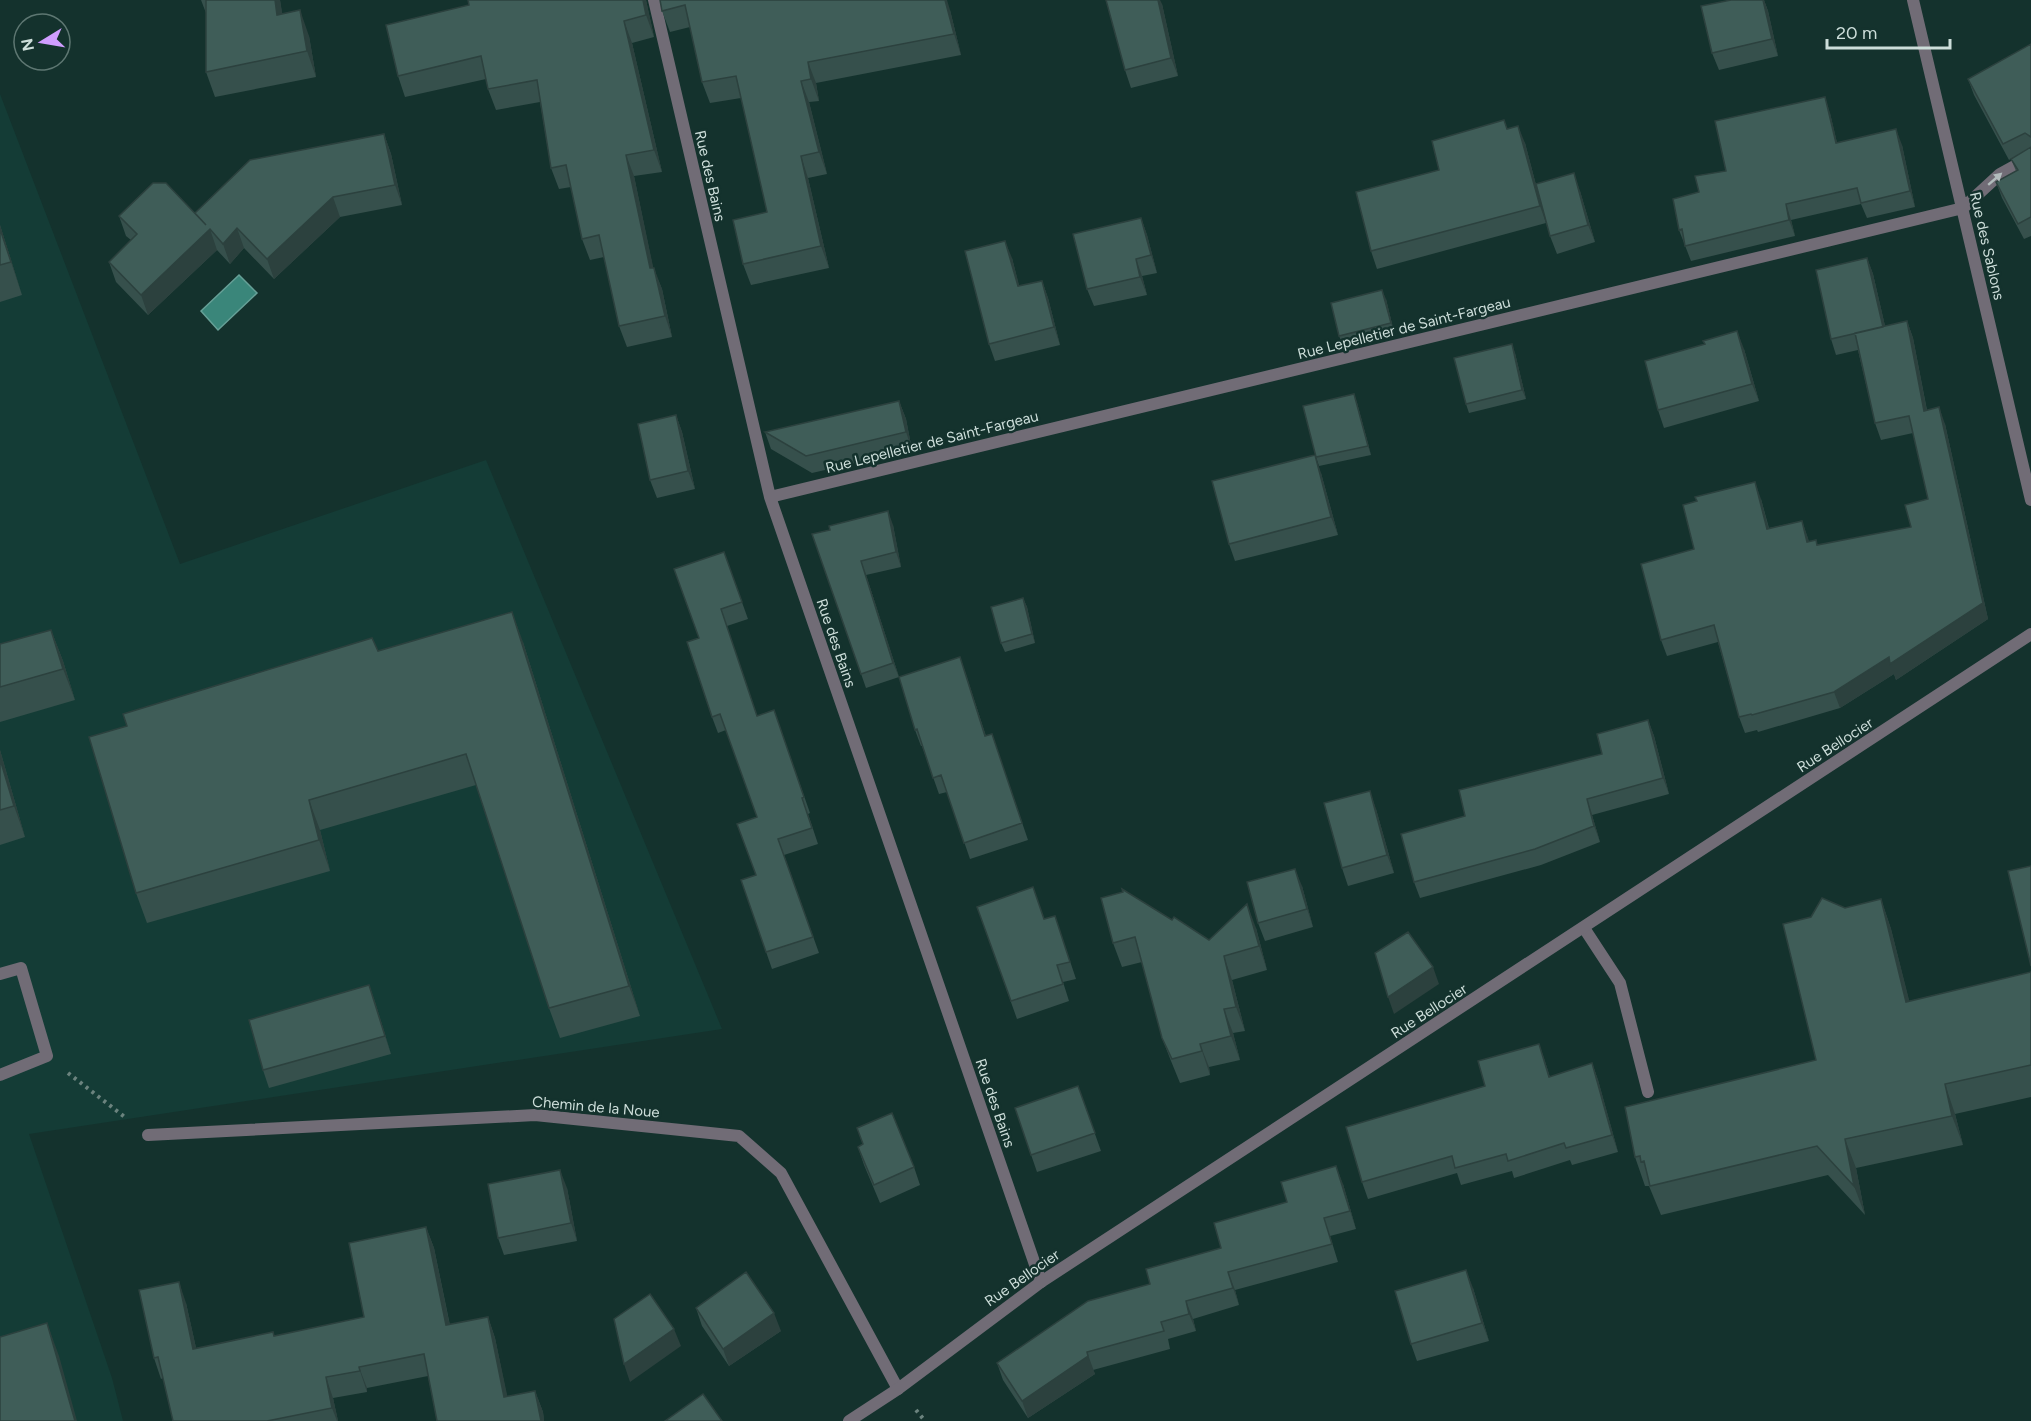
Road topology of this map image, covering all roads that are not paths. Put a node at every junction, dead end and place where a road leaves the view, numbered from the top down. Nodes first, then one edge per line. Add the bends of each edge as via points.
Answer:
1 (654, 0) edge
2 (1913, 0) edge
3 (2031, 157) edge
4 (1963, 208) junction
5 (770, 497) junction
6 (2031, 500) edge
7 (2031, 634) edge
8 (1584, 928) junction
9 (0, 974) edge
10 (0, 1075) edge
11 (1648, 1092) dead end
12 (148, 1135) road end
13 (1041, 1282) junction
14 (898, 1389) junction
15 (849, 1421) edge

1 - 5 street, Rue des Bains
2 - 4 street, Rue des Sablons
4 -> 3 street, Rue Lepelletier de Saint-Fargeau via 2000,174
4 - 5 street, Rue Lepelletier de Saint-Fargeau
4 - 6 street, Rue des Sablons
5 - 13 street, Rue des Bains
7 - 8 street, Rue Bellocier
8 - 11 street via 1620,983
8 - 13 street, Rue Bellocier
9 - 10 street via 21,968 47,1056
12 - 14 street, Chemin de la Noue via 534,1115 739,1136 781,1173
13 - 14 street, Rue Bellocier
14 - 15 street, Rue Bellocier

